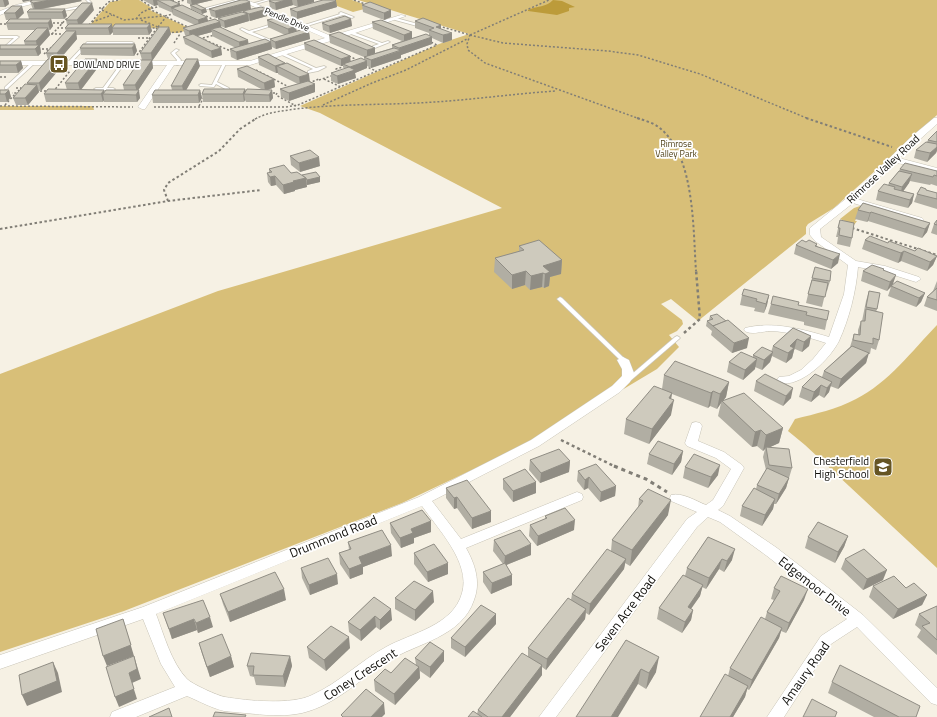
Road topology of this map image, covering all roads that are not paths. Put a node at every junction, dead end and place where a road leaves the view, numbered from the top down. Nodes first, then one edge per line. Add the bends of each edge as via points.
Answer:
1 (45, 0) edge
2 (88, 0) edge
3 (239, 0) edge
4 (242, 0) edge
5 (268, 0) edge
6 (252, 4) junction
7 (204, 9) edge
8 (54, 12) edge
9 (339, 12) dead end
10 (0, 13) edge
11 (343, 14) junction
12 (352, 17) dead end
13 (400, 17) joint
14 (289, 20) junction
15 (417, 25) edge
16 (303, 26) junction
17 (242, 29) road end
18 (248, 32) junction
19 (352, 33) junction
20 (0, 37) edge
21 (332, 39) junction
22 (270, 41) edge
23 (388, 42) dead end
24 (132, 43) edge
25 (381, 44) junction
26 (6, 47) edge
27 (374, 47) edge
28 (177, 50) dead end
29 (283, 54) junction
30 (0, 63) edge
31 (35, 63) junction
32 (69, 63) junction
33 (123, 63) junction
34 (174, 64) junction
35 (224, 64) junction
36 (324, 67) dead end
37 (317, 70) junction
38 (309, 72) edge
39 (215, 82) junction
40 (201, 86) dead end
41 (6, 88) edge
42 (96, 89) edge
43 (104, 89) junction
44 (113, 89) edge
45 (228, 89) edge
46 (142, 107) dead end
47 (937, 120) edge
48 (893, 159) junction
49 (937, 171) edge
50 (852, 200) junction
51 (919, 220) edge
52 (853, 264) junction
53 (916, 279) dead end
54 (560, 299) dead end
55 (749, 330) dead end
56 (677, 338) road end
57 (833, 342) junction
58 (623, 360) joint
59 (783, 380) dead end
60 (627, 381) junction
61 (696, 426) dead end
62 (577, 497) dead end
63 (676, 498) road end
64 (424, 500) junction
65 (707, 512) junction
66 (457, 546) junction
67 (148, 611) junction
68 (858, 619) junction
69 (0, 662) edge
70 (187, 689) junction
71 (937, 698) edge
72 (278, 713) edge
73 (118, 717) edge
74 (547, 717) edge
75 (775, 717) edge

1 - 10 street
2 - 8 lane via 91,3 88,7
3 - 7 lane
4 - 6 street, Pendle Drive
5 - 6 lane
6 - 14 street, Pendle Drive
9 - 11 lane
11 - 12 lane
11 - 16 lane
13 - 15 lane
13 - 19 street
14 - 16 street, Pendle Drive
14 - 18 lane
16 - 21 street, Pendle Drive
17 - 18 lane
18 - 22 lane
19 - 21 street
19 - 25 lane
20 - 26 lane via 17,37
21 - 29 street
23 - 25 lane
24 - 32 lane via 88,43
25 - 27 lane
28 - 34 lane via 173,53 179,60
29 - 35 street via 250,63
29 - 37 lane
30 - 31 street
31 - 32 street
31 - 41 lane
32 - 33 street
33 - 34 street
33 - 43 lane
34 - 35 street
34 - 46 street
35 - 39 lane
36 - 37 lane
37 - 38 lane
39 - 40 lane via 213,86
39 - 45 lane
42 - 43 lane
43 - 44 lane
47 - 48 street, Rimrose Valley Road
48 - 49 street
48 - 50 street, Rimrose Valley Road
50 - 51 street
50 - 52 street, Rimrose Valley Road via 825,219 814,231 818,238
52 - 53 street via 876,266
52 - 57 street via 852,279
54 - 58 lane
55 - 57 street via 763,327 782,328
56 - 60 lane
57 - 59 street via 802,376
58 - 60 street via 629,373
60 - 64 street, Drummond Road via 534,443
61 - 65 street, Seven Acre Road via 691,443 720,455 738,468 718,503
62 - 66 street
63 - 65 street, Edgemoor Drive
64 - 66 street, Coney Crescent
64 - 67 street, Drummond Road
65 - 68 street, Edgemoor Drive via 725,519 772,552
65 - 74 street, Seven Acre Road via 692,523
66 - 72 street, Coney Crescent via 468,563 471,578 465,607 453,620 378,659 340,690 317,701
67 - 69 street, Drummond Road
67 - 70 street, Coney Crescent via 173,672
68 - 71 street, Edgemoor Drive
68 - 75 street, Amaury Road via 826,640
70 - 72 street, Coney Crescent via 223,704
70 - 73 street

